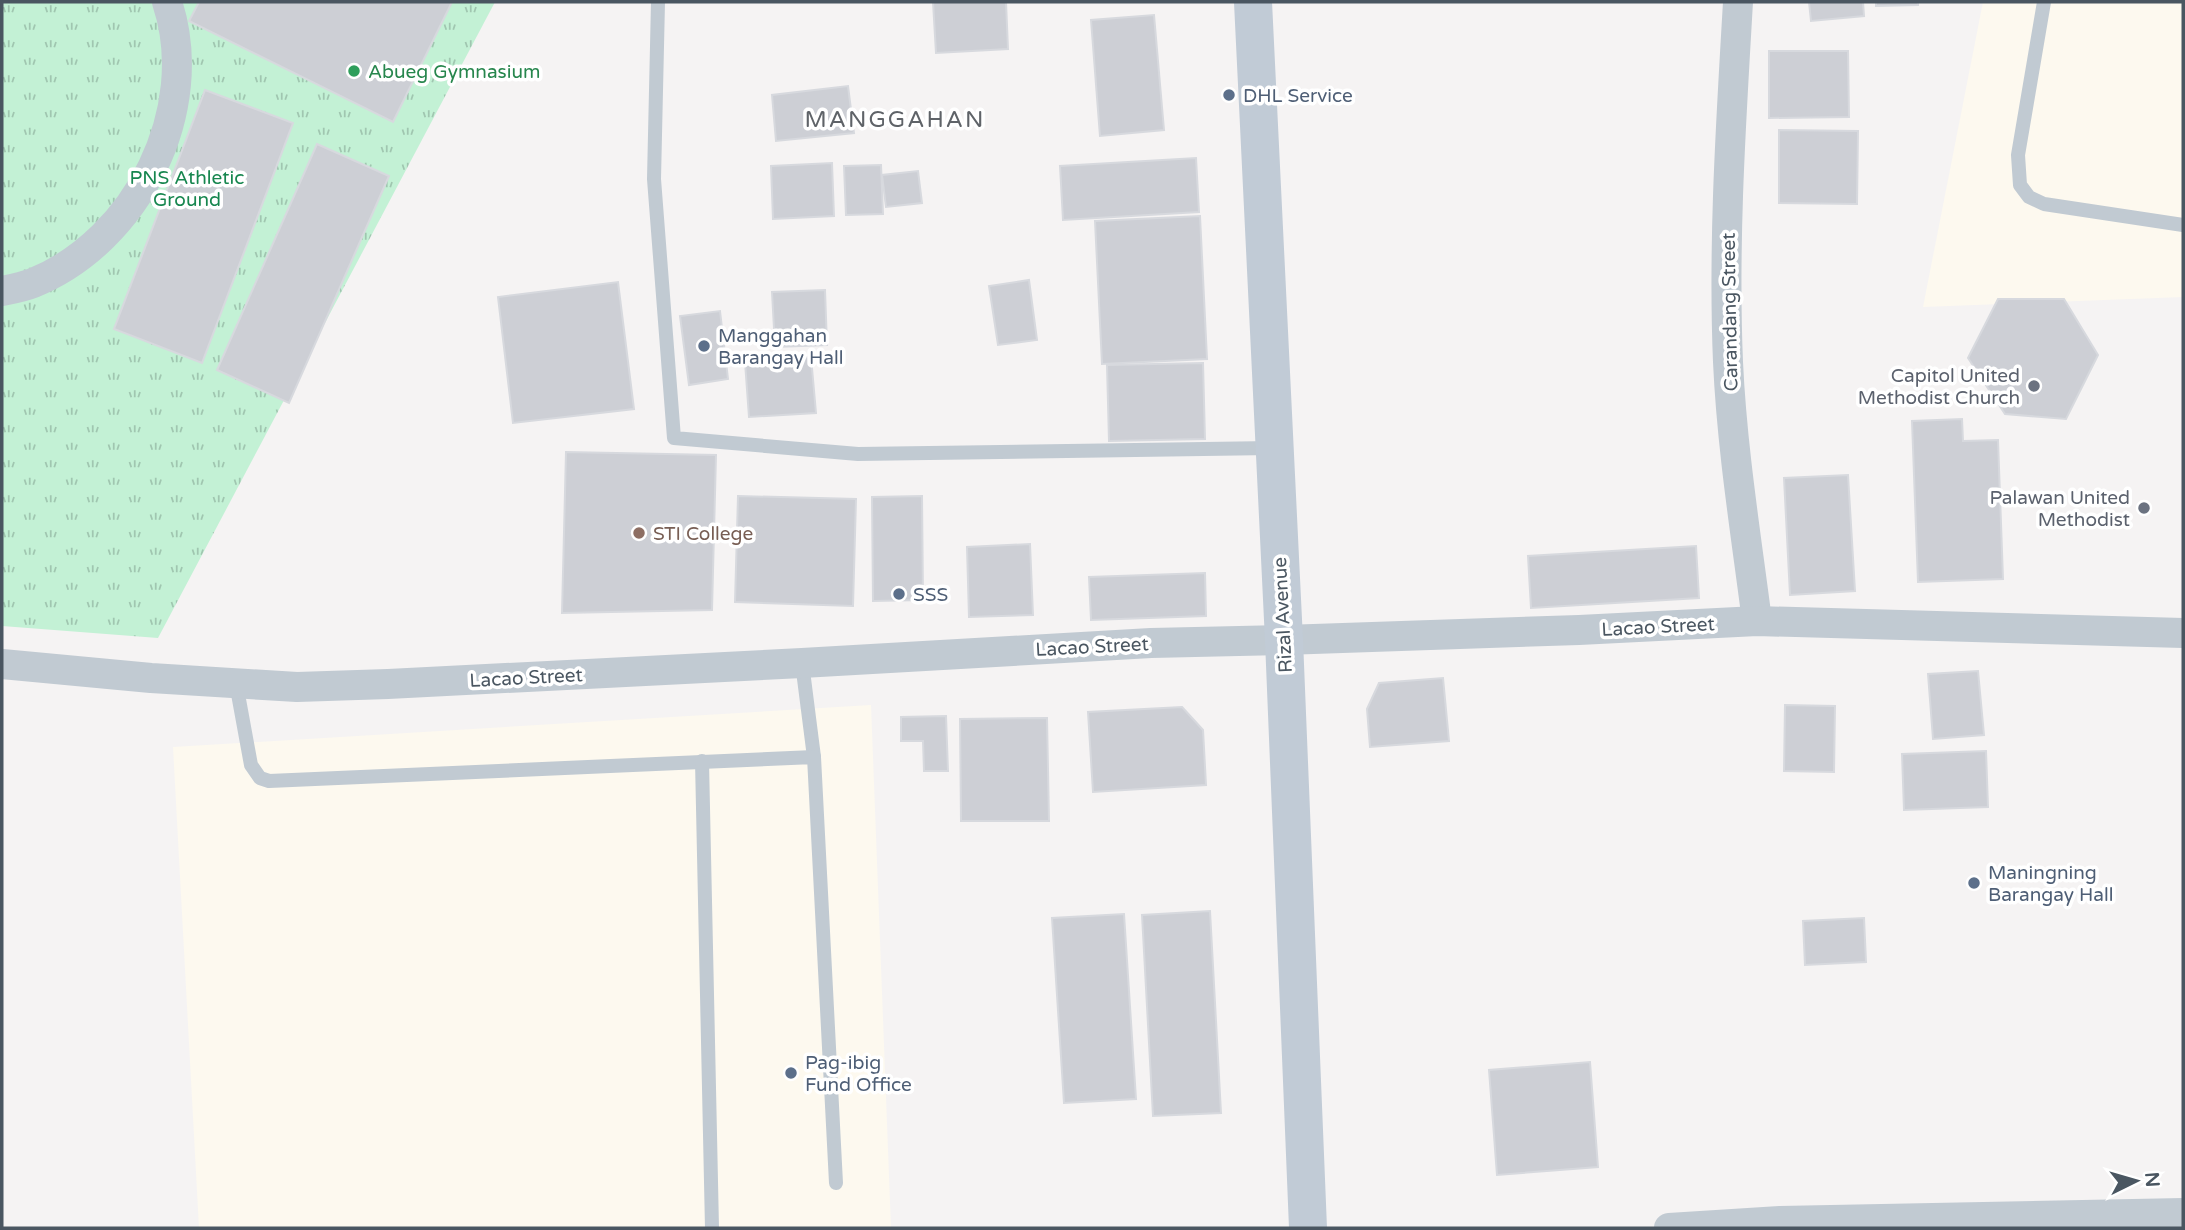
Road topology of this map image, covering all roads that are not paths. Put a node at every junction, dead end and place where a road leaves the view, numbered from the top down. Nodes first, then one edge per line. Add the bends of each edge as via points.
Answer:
1 (167, 2) edge
2 (658, 2) edge
3 (1253, 2) edge
4 (1738, 2) edge
5 (2044, 2) edge
6 (2183, 225) edge
7 (2, 291) edge
8 (1274, 448) junction
9 (1757, 621) junction
10 (2183, 633) edge
11 (1284, 640) junction
12 (802, 663) junction
13 (2, 664) edge
14 (236, 684) junction
15 (814, 757) junction
16 (702, 761) junction
17 (835, 1183) dead end
18 (2183, 1213) edge
19 (1780, 1225) edge
20 (712, 1228) edge
21 (1308, 1228) edge
22 (1669, 1228) edge

1 - 7 street via 176,82 170,118 142,188 121,218 65,267 32,284
2 - 8 lane via 654,179 674,438 858,454
3 - 8 main road, Rizal Avenue
4 - 9 street, Carandang Street via 1725,254 1728,365
5 - 6 lane via 2018,155 2020,185 2029,197 2045,204
8 - 11 main road, Rizal Avenue
9 - 10 street, Lacao Street
9 - 11 street, Lacao Street
11 - 12 street, Lacao Street
11 - 21 main road, Rizal Avenue
12 - 14 street, Lacao Street via 388,684
12 - 15 lane
13 - 14 street, Lacao Street
14 - 16 lane via 251,765 260,778 269,781
15 - 16 lane
15 - 17 lane
16 - 20 lane
18 - 19 street
19 - 22 street

